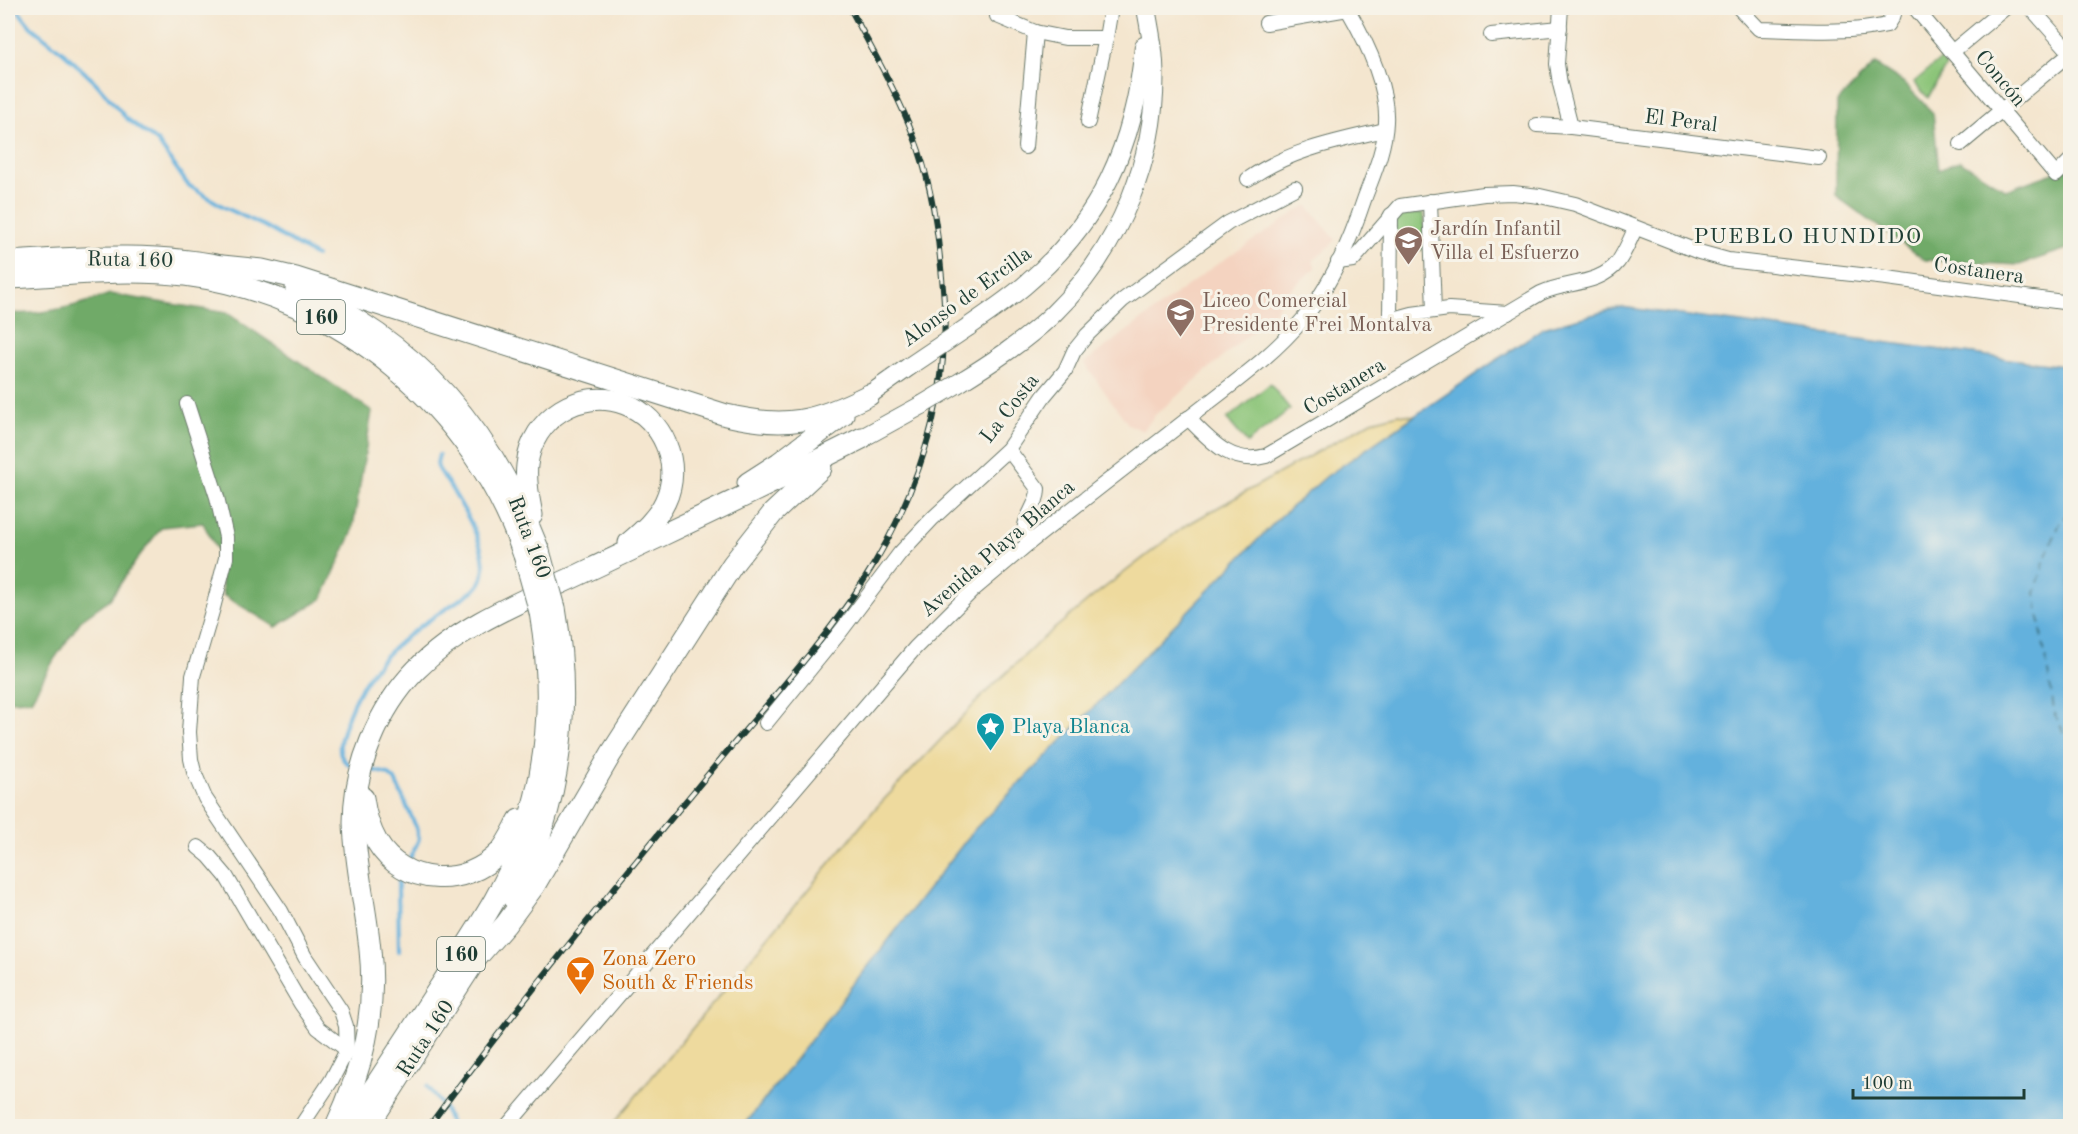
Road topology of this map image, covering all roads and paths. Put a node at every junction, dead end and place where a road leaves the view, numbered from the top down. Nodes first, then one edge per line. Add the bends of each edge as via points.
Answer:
1 (1111, 8) edge
2 (1146, 8) edge
3 (1347, 8) edge
4 (1561, 8) edge
5 (1739, 8) edge
6 (1895, 8) edge
7 (1915, 8) edge
8 (2005, 8) edge
9 (2031, 8) edge
10 (997, 16) dead end
11 (1266, 23) dead end
12 (1560, 28) junction
13 (1035, 32) junction
14 (1491, 35) dead end
15 (1106, 38) junction
16 (1952, 52) junction
17 (2070, 52) edge
18 (2001, 111) junction
19 (1088, 122) dead end
20 (1538, 125) dead end
21 (1571, 127) junction
22 (1385, 130) junction
23 (1961, 144) dead end
24 (1025, 147) dead end
25 (1819, 158) dead end
26 (2070, 161) edge
27 (1248, 179) dead end
28 (1295, 189) dead end
29 (1430, 201) junction
30 (1391, 215) junction
31 (1635, 229) junction
32 (8, 262) edge
33 (1338, 262) junction
34 (222, 266) junction
35 (8, 278) edge
36 (2070, 303) edge
37 (1434, 311) junction
38 (1508, 313) junction
39 (869, 395) junction
40 (187, 404) dead end
41 (1188, 418) junction
42 (862, 438) junction
43 (1008, 449) junction
44 (695, 518) junction
45 (1029, 543) junction
46 (532, 553) junction
47 (609, 560) junction
48 (547, 610) junction
49 (766, 723) dead end
50 (542, 768) junction
51 (362, 770) junction
52 (198, 847) dead end
53 (478, 956) junction
54 (347, 1050) junction
55 (301, 1126) edge
56 (336, 1126) edge
57 (349, 1126) edge
58 (368, 1126) edge
59 (507, 1126) edge

1 - 15 street
2 - 39 main road, Alonso de Ercilla, bridge via 1132,122 1102,194 1080,228 1022,288
2 - 42 main road, Alonso de Ercilla, bridge via 1154,60 1152,116 1140,173 1117,228 1081,282 1023,340 957,384
3 - 11 street
3 - 22 street, Avenida Playa Blanca via 1381,85
4 - 12 street
5 - 6 street via 1760,29 1819,30 1887,25
7 - 16 street, Concón
8 - 16 street
9 - 17 street
10 - 13 street
12 - 14 street
12 - 21 street via 1558,76
13 - 15 street via 1065,38
13 - 24 street
15 - 19 street
16 - 18 street, Concón
17 - 18 street
18 - 23 street
18 - 26 street, Concón via 2056,174
20 - 21 street, El Peral
21 - 25 street, El Peral
22 - 27 street via 1311,148
22 - 33 street, Avenida Playa Blanca via 1360,212
28 - 43 street, La Costa via 1228,223 1123,300 1076,347 1065,371
29 - 30 street, Costanera via 1400,206
29 - 31 street, Costanera via 1484,194 1540,196 1575,204
29 - 37 street
30 - 33 street, Costanera via 1353,260
30 - 37 street via 1390,320
31 - 36 street, Costanera via 1728,260
31 - 38 street, Costanera via 1621,257 1606,273 1551,288
32 - 34 highway, Ruta 160 / 160 via 144,256
33 - 41 street, Avenida Playa Blanca via 1316,301 1292,332
34 - 39 highway via 296,278 755,421 806,420
34 - 46 highway, Ruta 160 / 160 via 280,283 321,301 384,339 420,369 453,401 481,437 516,496
35 - 46 highway, Ruta 160 / 160 via 128,272 185,275 275,296 316,315 381,356 441,412 470,448 517,534
37 - 38 street
38 - 41 street, Costanera via 1266,456 1245,459 1225,452
39 - 44 highway via 779,463
40 - 54 street via 226,537 226,558 193,676 189,732 192,766 205,798 281,911 305,957 341,1011
41 - 45 street, Avenida Playa Blanca
42 - 44 highway via 769,486
42 - 53 highway via 800,486 745,546 611,754 534,886
43 - 45 street via 1038,489 1024,528
43 - 49 street, La Costa via 900,553
44 - 47 highway
45 - 59 street, Avenida Playa Blanca via 972,591 915,648
46 - 47 highway via 527,483 532,443 547,421 561,410 582,401 609,400 635,408 652,422 664,439 672,470 661,511
46 - 48 highway, Ruta 160 / 160, bridge
47 - 51 highway via 484,621 429,658 387,708
48 - 50 highway, Ruta 160 / 160 via 548,694
48 - 53 highway, Ruta 160 / 160 via 563,676 562,734 555,783 541,834 525,872
50 - 51 highway via 511,836 499,852 473,871 438,878 418,875 400,866 377,843 365,809
50 - 57 highway, Ruta 160 / 160 via 524,837 503,885
51 - 56 highway via 355,834 370,948 372,1000 364,1053
52 - 54 street via 226,876 318,1028
53 - 58 highway, Ruta 160 / 160
54 - 55 street

